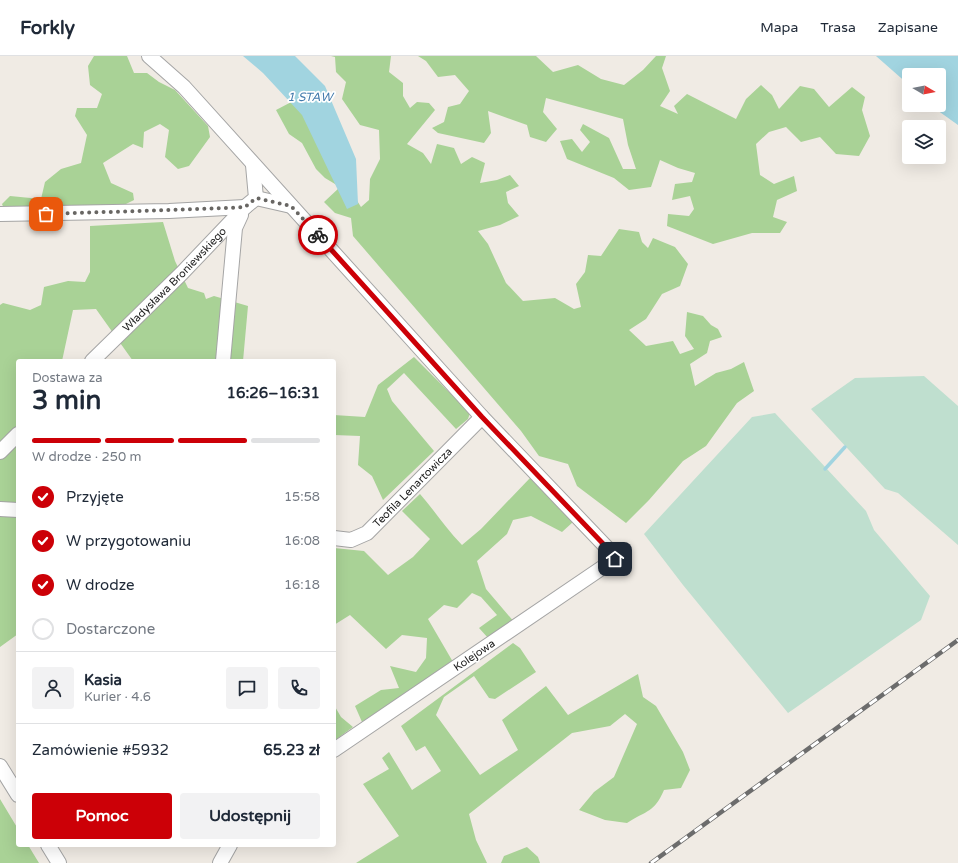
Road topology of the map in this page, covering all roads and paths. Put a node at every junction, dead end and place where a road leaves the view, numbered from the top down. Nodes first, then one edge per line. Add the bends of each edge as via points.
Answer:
1 (149, 56) edge
2 (253, 164) junction
3 (251, 203) junction
4 (291, 206) junction
5 (0, 214) edge
6 (94, 359) edge
7 (223, 359) edge
8 (482, 417) junction
9 (16, 436) edge
10 (0, 452) edge
11 (0, 509) edge
12 (16, 510) edge
13 (336, 538) edge
14 (336, 749) edge
15 (0, 766) edge
16 (16, 792) edge
17 (49, 847) edge
18 (229, 847) edge
19 (59, 863) edge
20 (220, 863) edge

1 - 2 street via 184,87
2 - 3 street
2 - 4 street
3 - 4 street
3 - 5 street via 169,211
3 - 6 street, Władysława Broniewskiego
3 - 7 street via 235,228
4 - 8 street
8 - 13 street, Teofila Lenartowicza via 367,533 351,540
8 - 14 street, Kolejowa via 615,559
9 - 10 street
11 - 12 street
15 - 16 street
17 - 19 street
18 - 20 street

